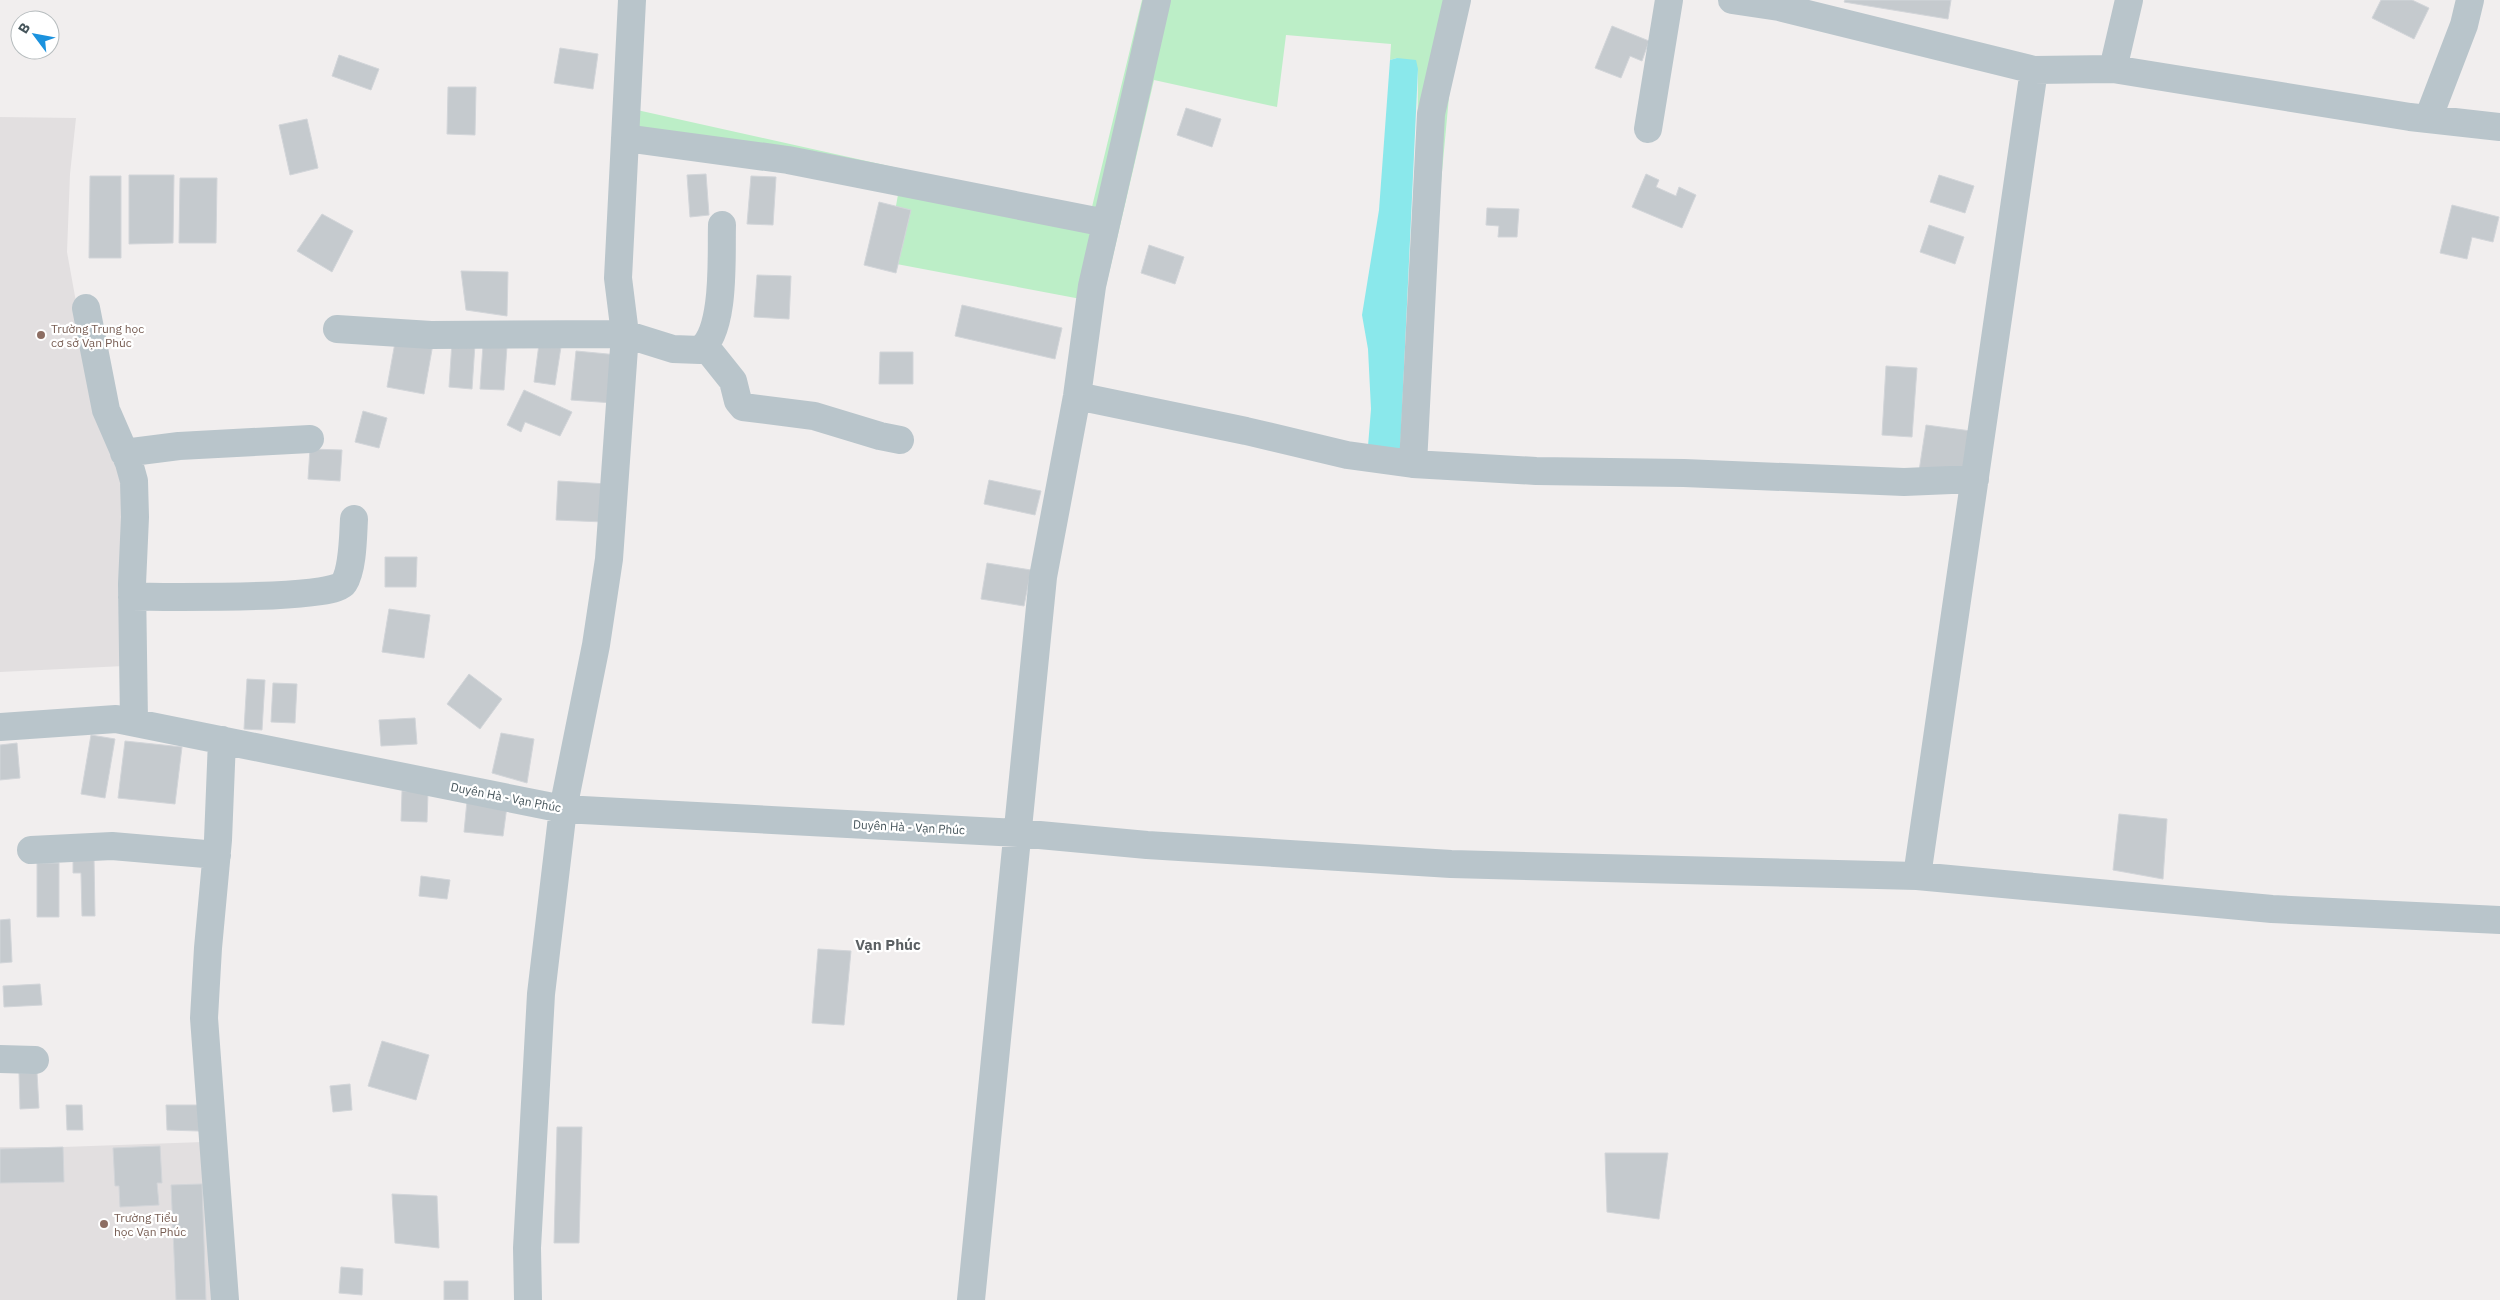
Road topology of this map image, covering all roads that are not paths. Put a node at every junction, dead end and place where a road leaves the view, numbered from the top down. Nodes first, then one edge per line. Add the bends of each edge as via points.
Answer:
1 (632, 0) edge
2 (1157, 0) edge
3 (1457, 0) edge
4 (1669, 0) edge
5 (1732, 0) edge
6 (2129, 0) edge
7 (2470, 0) edge
8 (1780, 3) edge
9 (2113, 69) junction
10 (2034, 70) junction
11 (2428, 120) junction
12 (2500, 127) edge
13 (1648, 129) dead end
14 (625, 138) junction
15 (1106, 223) junction
16 (722, 225) dead end
17 (86, 308) dead end
18 (337, 328) dead end
19 (625, 334) junction
20 (705, 346) junction
21 (1077, 396) junction
22 (310, 439) dead end
23 (900, 440) dead end
24 (124, 453) junction
25 (1413, 464) junction
26 (1975, 479) junction
27 (354, 519) dead end
28 (132, 597) junction
29 (134, 722) junction
30 (0, 727) edge
31 (222, 740) junction
32 (563, 809) junction
33 (1018, 833) junction
34 (31, 850) dead end
35 (217, 854) junction
36 (1917, 876) junction
37 (2500, 920) edge
38 (0, 1059) edge
39 (36, 1060) dead end
40 (225, 1300) edge
41 (528, 1300) edge
42 (971, 1300) edge

1 - 14 street
2 - 15 street
3 - 25 street via 1430,114
4 - 13 street
5 - 8 street
6 - 9 street
7 - 11 street
8 - 10 street
9 - 10 street
9 - 11 street
10 - 26 street
11 - 12 street
14 - 15 street via 788,160
14 - 19 street via 618,278
15 - 21 street via 1092,286
16 - 20 street via 721,295 715,323
17 - 24 street via 106,410
18 - 19 street via 431,335
19 - 20 street via 673,349 696,350
19 - 32 street via 609,559 596,646
20 - 23 street via 732,381 743,407 814,416
21 - 25 street via 1347,455
21 - 33 street via 1043,577
22 - 24 street via 178,446
24 - 28 street via 134,481
25 - 26 street via 1904,482
26 - 36 street
27 - 28 street via 351,559 345,580 335,589 288,595
28 - 29 street
29 - 30 street, Duyên Hà - Vạn Phúc via 116,718
29 - 31 street, Duyên Hà - Vạn Phúc
31 - 32 street, Duyên Hà - Vạn Phúc
31 - 35 street
32 - 33 street, Duyên Hà - Vạn Phúc
32 - 41 street via 541,994 527,1248
33 - 36 street, Duyên Hà - Vạn Phúc via 1147,845 1451,864
33 - 42 street
34 - 35 street via 112,846
35 - 40 street via 204,1018
36 - 37 street, Duyên Hà - Vạn Phúc via 2272,909
38 - 39 street

